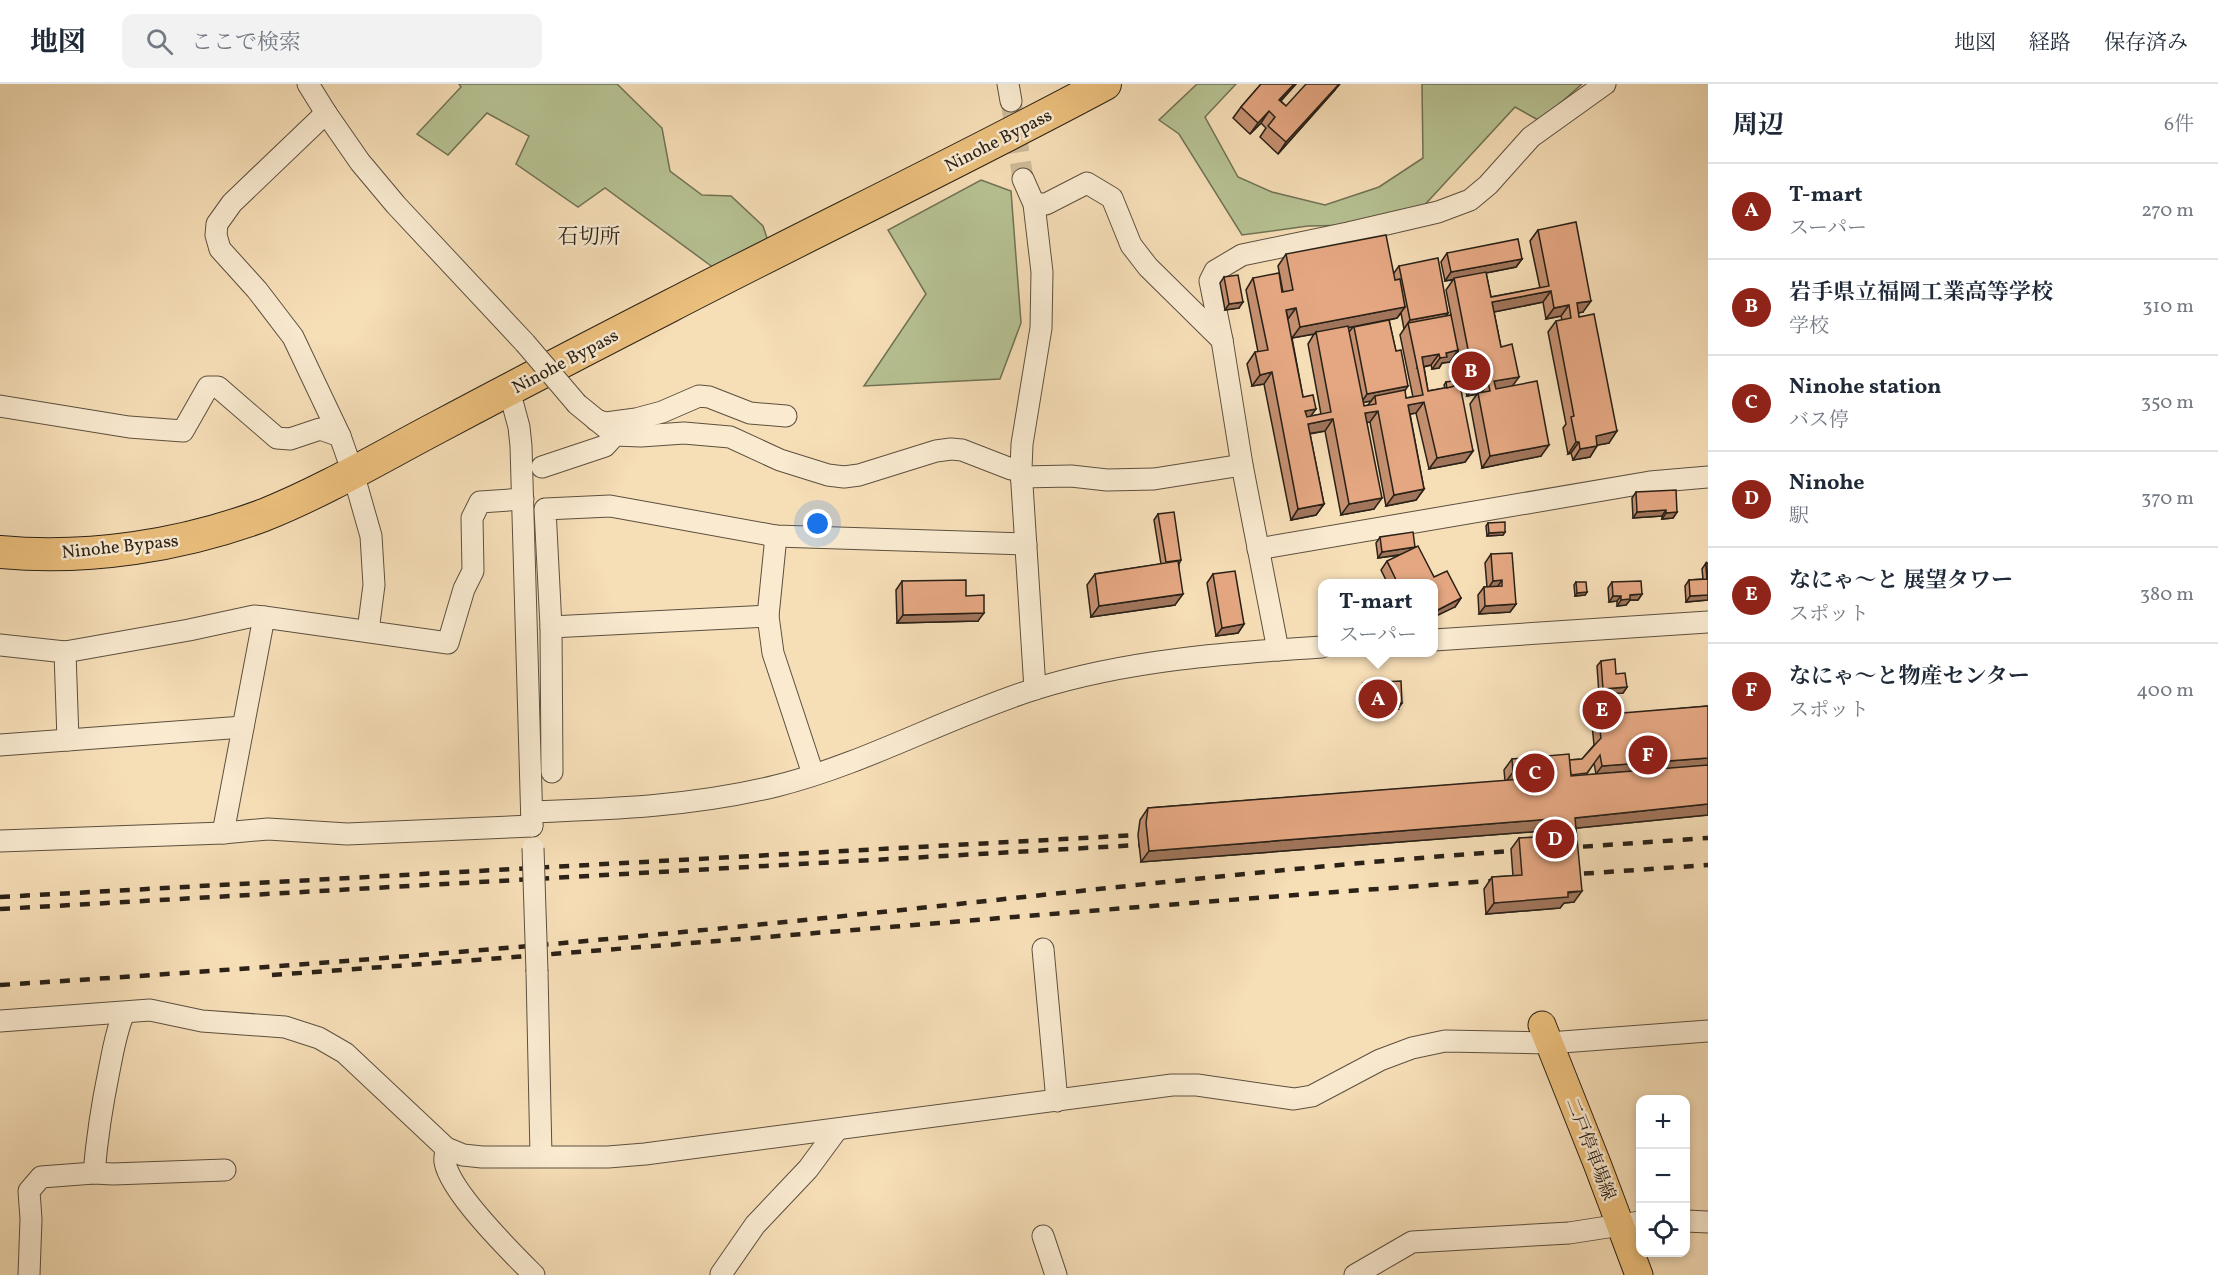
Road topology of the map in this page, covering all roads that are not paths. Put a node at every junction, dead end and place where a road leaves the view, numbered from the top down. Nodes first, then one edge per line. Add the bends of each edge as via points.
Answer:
1 (308, 84) edge
2 (1105, 84) edge
3 (1605, 84) edge
4 (326, 113) junction
5 (1023, 179) tunnel mouth
6 (1034, 204) junction
7 (1222, 340) junction
8 (509, 390) junction
9 (0, 406) edge
10 (786, 416) dead end
11 (595, 420) junction
12 (615, 435) junction
13 (340, 436) junction
14 (1242, 465) junction
15 (542, 467) dead end
16 (353, 473) junction
17 (1021, 473) junction
18 (1708, 477) edge
19 (523, 499) junction
20 (776, 536) junction
21 (1026, 544) junction
22 (1258, 549) junction
23 (0, 552) edge
24 (768, 616) junction
25 (264, 617) junction
26 (1708, 622) edge
27 (551, 627) junction
28 (368, 631) junction
29 (1438, 640) edge
30 (0, 645) edge
31 (1318, 647) edge
32 (1278, 650) junction
33 (64, 652) junction
34 (1035, 689) junction
35 (243, 727) junction
36 (68, 740) junction
37 (0, 745) edge
38 (552, 772) dead end
39 (813, 774) junction
40 (532, 819) junction
41 (223, 833) junction
42 (0, 841) edge
43 (1043, 949) dead end
44 (124, 1012) junction
45 (0, 1021) edge
46 (1708, 1031) edge
47 (1546, 1034) junction
48 (1057, 1101) junction
49 (837, 1131) junction
50 (446, 1148) junction
51 (541, 1156) junction
52 (225, 1170) dead end
53 (94, 1173) junction
54 (1690, 1221) edge
55 (1708, 1222) edge
56 (1630, 1223) edge
57 (1043, 1236) dead end
58 (721, 1274) edge
59 (29, 1275) edge
60 (534, 1275) edge
61 (1056, 1275) edge
62 (1355, 1275) edge
63 (1639, 1275) edge

1 - 4 street
2 - 8 highway, Ninohe Bypass
3 - 7 street via 1531,137 1470,200 1438,212 1242,255 1215,271 1210,281
4 - 11 street, bridge via 396,205
4 - 13 street via 232,203 217,224 216,236 220,249 293,337
5 - 6 street
6 - 7 street via 1046,204 1087,183 1112,198 1131,245 1148,267
6 - 17 street via 1042,272 1041,328
7 - 14 street
8 - 16 highway, Ninohe Bypass
8 - 19 street via 519,427
9 - 13 street via 129,427 183,431 208,387 218,387 277,438 290,439 320,429
10 - 11 street via 750,413 699,396 636,419 606,423
11 - 12 street
12 - 15 street via 604,446
12 - 17 street via 730,436 780,459 844,477 951,449
13 - 16 street
14 - 17 street via 1154,479 1107,480
14 - 22 street
16 - 23 highway, Ninohe Bypass via 265,514 189,538 102,551
16 - 28 street via 371,536 374,585
17 - 21 street
18 - 22 street via 1650,482
19 - 28 street via 480,502 472,518 473,571 448,643
19 - 40 street
20 - 21 street
20 - 24 street
20 - 27 street via 610,506 546,509
21 - 34 street
22 - 32 street
24 - 27 street
24 - 39 street via 773,653
25 - 28 street
25 - 33 street
25 - 35 street
26 - 29 street
27 - 38 street
30 - 33 street
31 - 32 street
32 - 34 street via 1144,663
33 - 36 street
34 - 39 street
35 - 36 street
35 - 41 street
36 - 37 street
39 - 40 street via 715,799
40 - 41 street via 347,834 268,829
40 - 51 street, bridge
41 - 42 street
43 - 48 street
44 - 45 street
44 - 50 street via 150,1010 195,1015 285,1027 319,1038 345,1053
44 - 53 street via 102,1107
46 - 47 street
47 - 48 street via 1445,1041 1412,1048 1380,1060 1312,1096 1294,1099 1172,1085
47 - 56 main road, 二戸停車場線
48 - 49 street
49 - 51 street via 645,1155
49 - 58 street via 808,1169 755,1225
50 - 51 street via 482,1157
50 - 60 street via 449,1175 492,1233
52 - 53 street
53 - 59 street via 41,1177 29,1191
54 - 55 street
56 - 62 street via 1569,1233 1412,1242
56 - 63 main road, 二戸停車場線
57 - 61 street

